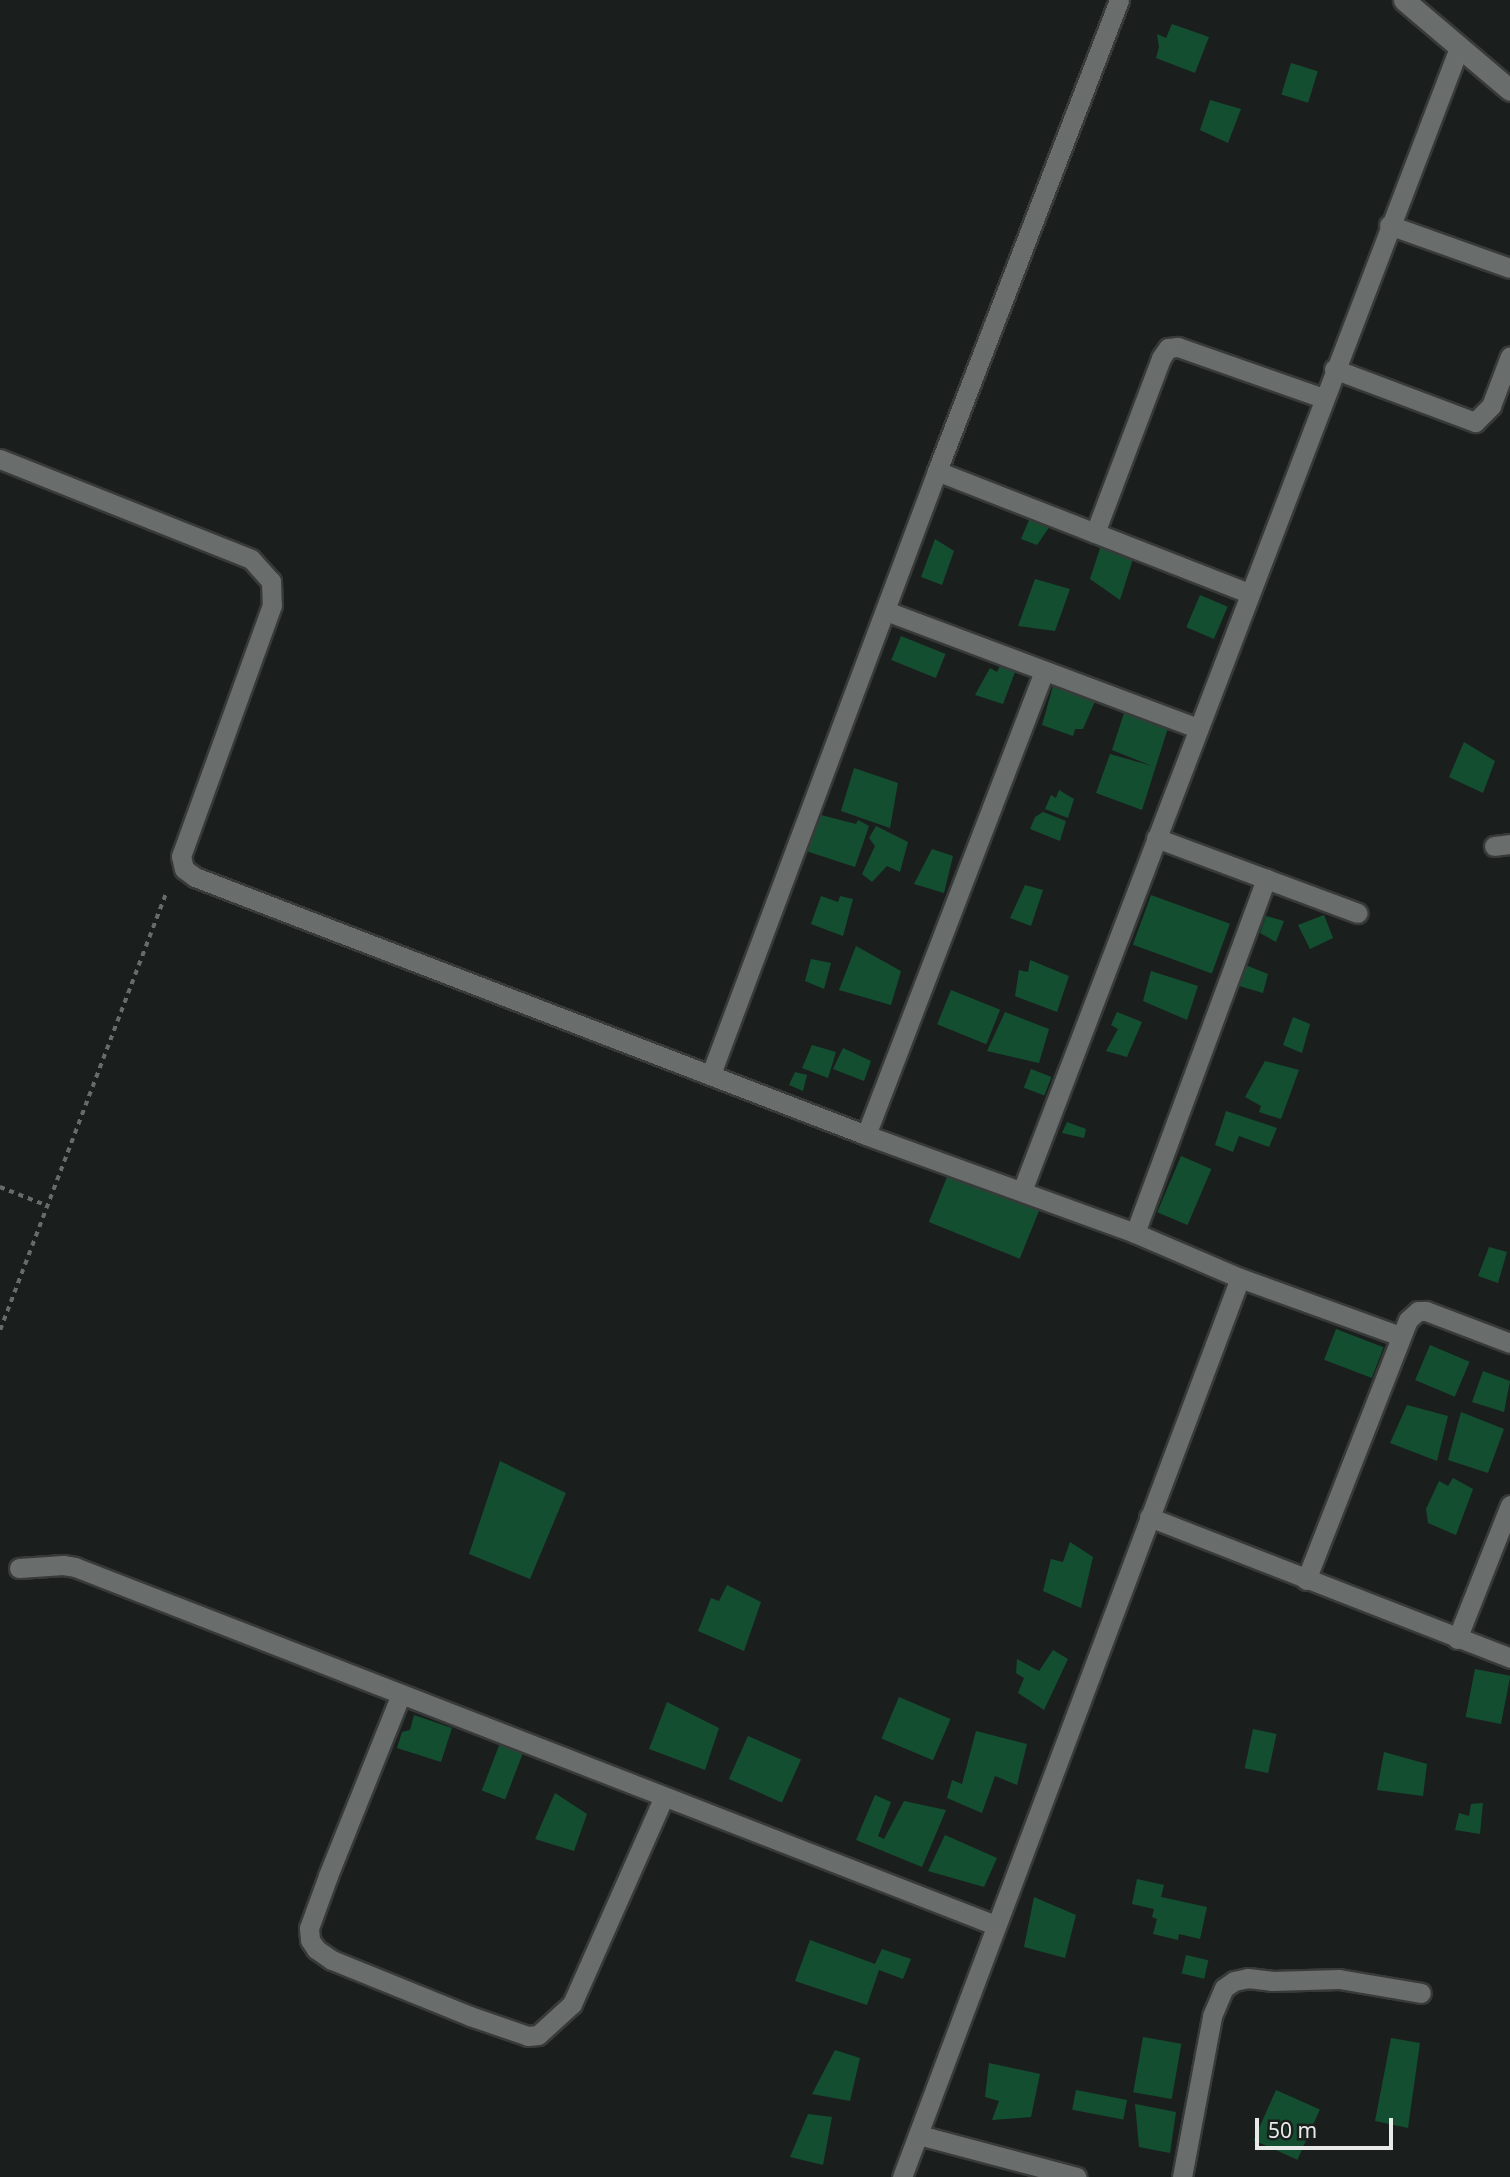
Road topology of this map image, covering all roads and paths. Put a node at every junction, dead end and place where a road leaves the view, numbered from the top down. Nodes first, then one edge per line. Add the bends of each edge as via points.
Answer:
1 (1119, 0) edge
2 (1404, 0) edge
3 (1459, 48) junction
4 (1510, 90) edge
5 (1390, 225) junction
6 (1510, 268) edge
7 (1510, 356) edge
8 (1334, 369) junction
9 (1323, 398) junction
10 (0, 459) edge
11 (937, 471) junction
12 (1096, 533) junction
13 (1249, 593) junction
14 (886, 611) junction
15 (1044, 671) junction
16 (1198, 728) junction
17 (1156, 838) junction
18 (1266, 878) junction
19 (166, 893) dead end
20 (1358, 913) dead end
21 (712, 1074) junction
22 (866, 1135) junction
23 (0, 1187) edge
24 (1022, 1191) junction
25 (48, 1206) junction
26 (1135, 1233) junction
27 (1240, 1278) junction
28 (0, 1330) edge
29 (1400, 1336) junction
30 (1510, 1343) edge
31 (1510, 1505) edge
32 (1149, 1517) junction
33 (19, 1568) dead end
34 (1306, 1580) junction
35 (1457, 1639) junction
36 (1510, 1658) edge
37 (401, 1694) junction
38 (664, 1796) junction
39 (995, 1925) junction
40 (1421, 1993) dead end
41 (919, 2134) junction
42 (902, 2177) edge
43 (1077, 2177) edge
44 (1182, 2177) edge

1 - 11 street
2 - 3 street
3 - 4 street
3 - 5 street
5 - 6 street
5 - 8 street
7 - 8 street via 1490,406 1475,422
8 - 9 street
9 - 12 street via 1178,347 1168,348
9 - 13 street
10 - 21 street via 251,559 271,581 272,605 181,856 184,869 194,877
11 - 12 street
11 - 14 street
12 - 13 street
13 - 16 street
14 - 15 street
14 - 21 street
15 - 16 street
15 - 22 street
16 - 17 street
17 - 18 street
17 - 24 street
18 - 20 street
18 - 26 street
19 - 25 path
21 - 22 street
22 - 24 street
23 - 25 path
24 - 26 street
25 - 28 path
26 - 27 street
27 - 29 street
27 - 32 street
29 - 30 street via 1418,1311 1426,1311
29 - 34 street
31 - 35 street
32 - 34 street
32 - 39 street
33 - 37 street via 75,1567
34 - 35 street
35 - 36 street
37 - 38 street
37 - 38 street via 328,1875 309,1928 310,1940 332,1960 457,2011 528,2036 538,2035 567,2010 581,1990
38 - 39 street
39 - 41 street
40 - 44 street via 1339,1979 1248,1978 1224,1988 1212,2016
41 - 42 street
41 - 43 street

